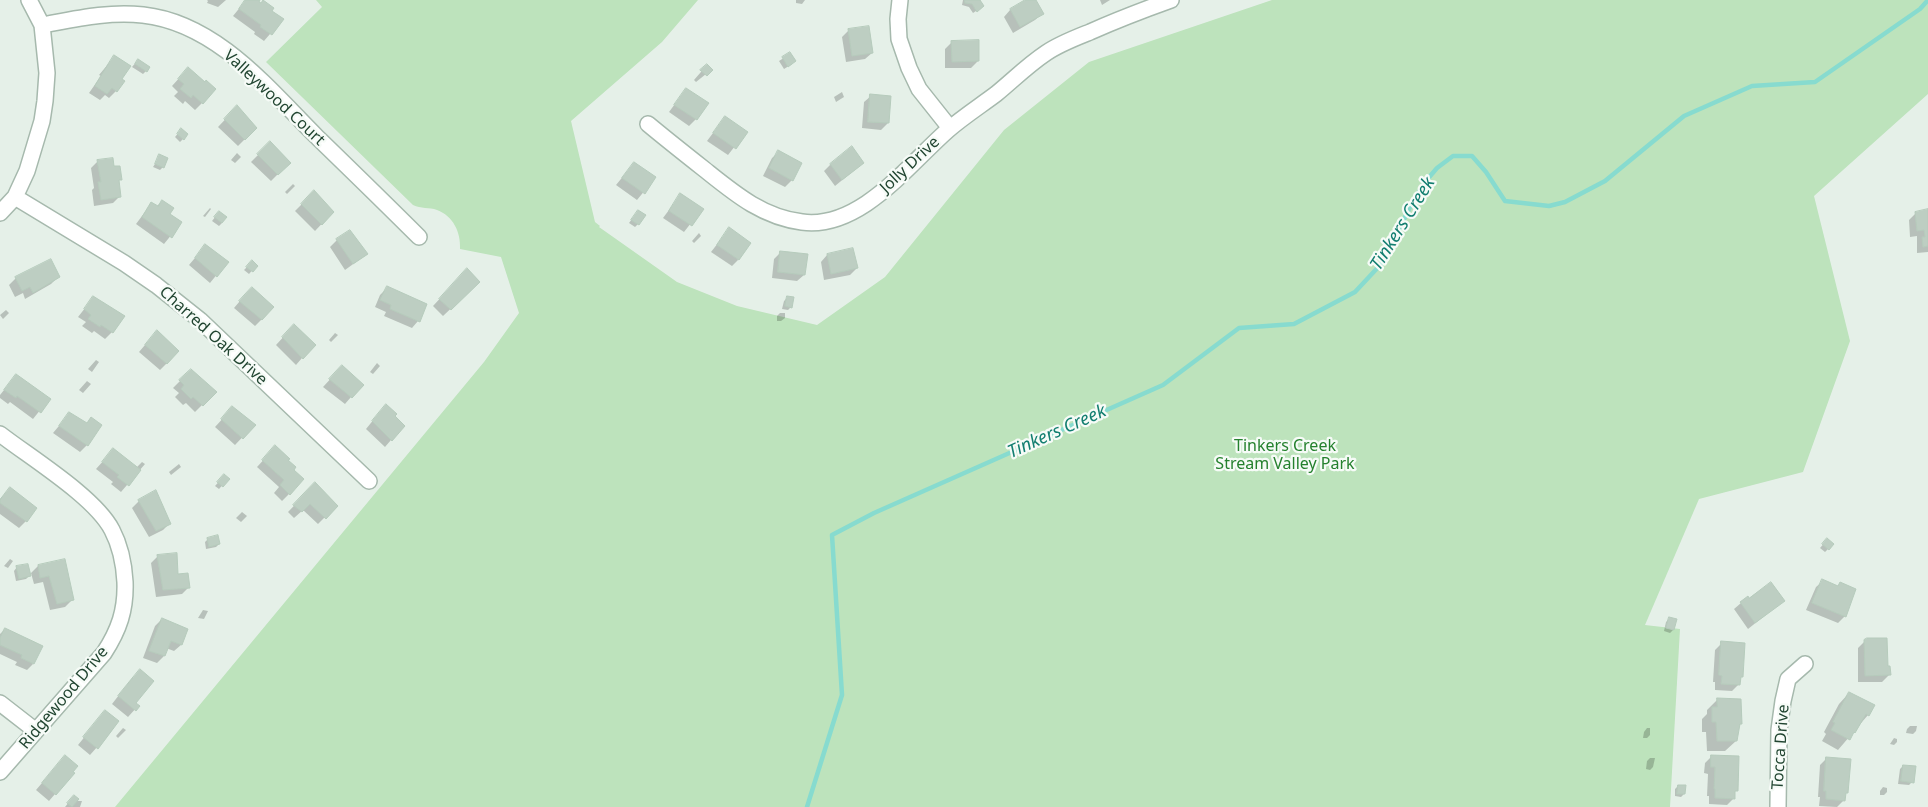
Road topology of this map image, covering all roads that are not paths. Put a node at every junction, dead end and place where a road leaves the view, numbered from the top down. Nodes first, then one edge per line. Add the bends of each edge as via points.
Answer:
1 (29, 0) edge
2 (900, 0) edge
3 (1171, 0) edge
4 (42, 25) junction
5 (648, 124) dead end
6 (950, 128) junction
7 (15, 197) junction
8 (0, 213) edge
9 (419, 237) dead end
10 (0, 434) edge
11 (369, 481) dead end
12 (1805, 664) dead end
13 (0, 703) edge
14 (36, 731) junction
15 (0, 772) edge
16 (1778, 807) edge

1 - 4 street
2 - 6 street via 899,39 909,68 919,89
3 - 6 street, Jolly Drive via 1136,12 1048,52
4 - 7 street via 47,73 42,121 32,157
4 - 9 street, Valleywood Court via 93,16 129,14 173,22 201,34 248,68
5 - 6 street, Jolly Drive via 742,199 763,211 803,223 823,223 872,200
7 - 8 street
7 - 11 street, Charred Oak Drive via 124,263 200,320
10 - 14 street, Ridgewood Drive via 103,516 120,549 124,569 126,597 116,636
12 - 16 street, Tocca Drive via 1788,678 1783,701 1779,730
13 - 14 street
14 - 15 street, Ridgewood Drive

